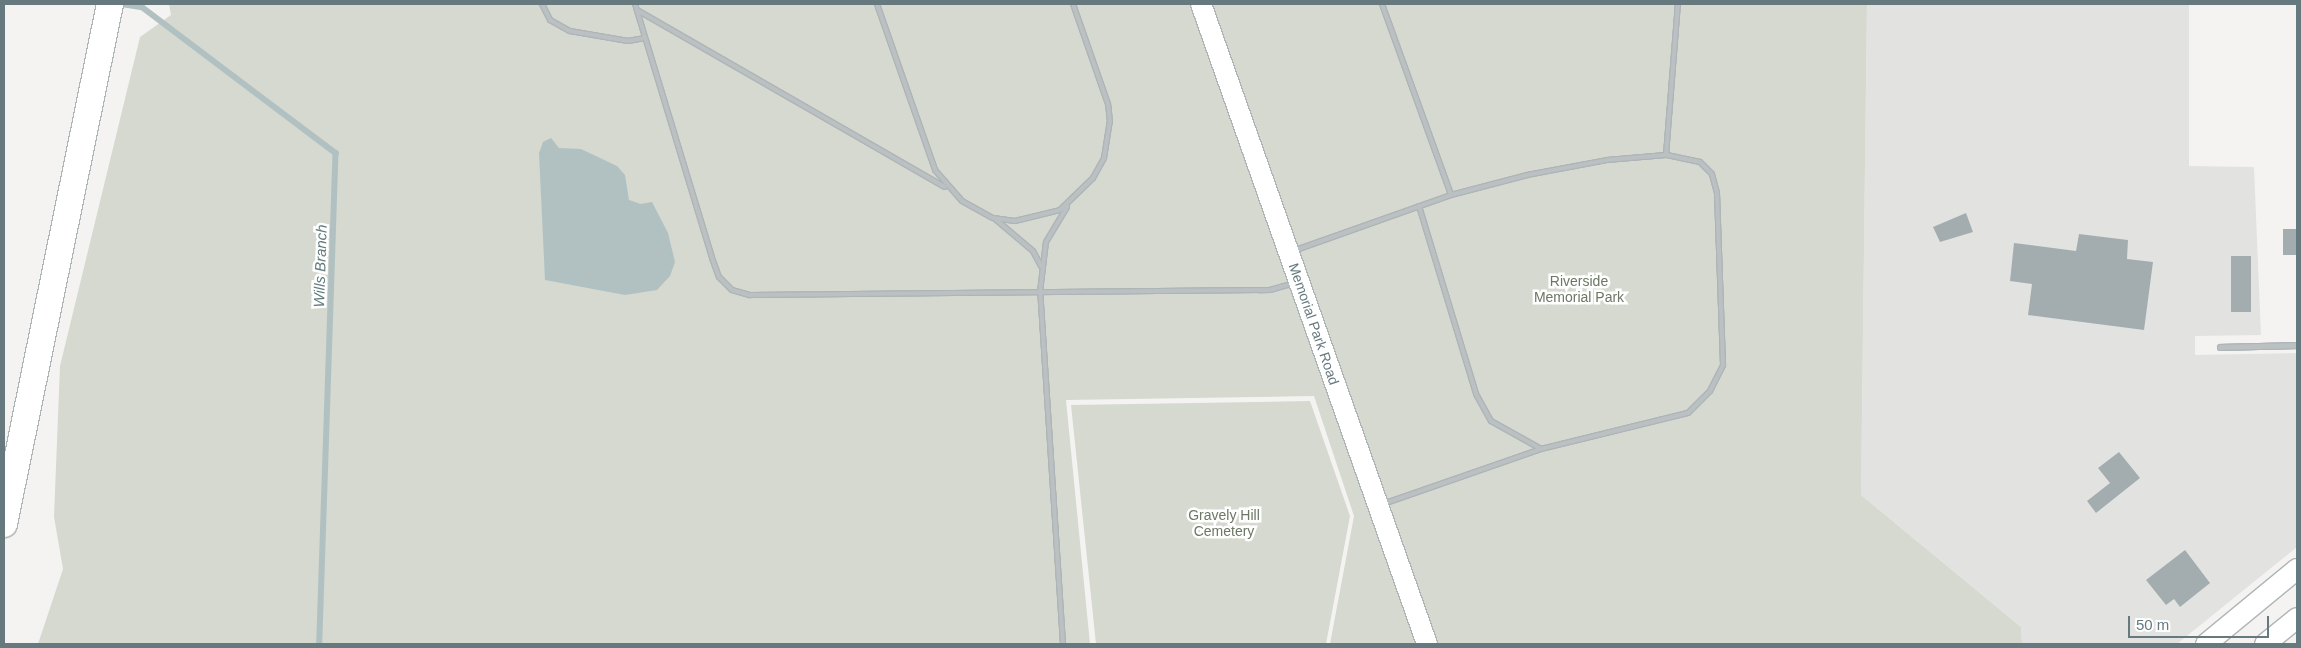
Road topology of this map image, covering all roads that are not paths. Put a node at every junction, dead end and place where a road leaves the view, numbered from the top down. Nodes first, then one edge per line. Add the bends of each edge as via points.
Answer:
1 (110, 4) edge
2 (542, 4) edge
3 (635, 4) edge
4 (877, 4) edge
5 (1073, 4) edge
6 (1201, 4) edge
7 (1382, 4) edge
8 (1678, 4) edge
9 (636, 10) junction
10 (645, 38) junction
11 (1666, 155) junction
12 (947, 188) junction
13 (1451, 195) junction
14 (1069, 203) junction
15 (1419, 206) junction
16 (994, 218) junction
17 (1289, 252) junction
18 (1041, 266) junction
19 (1299, 281) junction
20 (1040, 292) junction
21 (2297, 345) edge
22 (2220, 347) dead end
23 (1541, 449) junction
24 (1378, 506) junction
25 (4, 524) edge
26 (2297, 569) edge
27 (2297, 618) edge
28 (1063, 644) edge
29 (1427, 644) edge
30 (2206, 644) edge
31 (2265, 644) edge

1 - 25 highway
2 - 10 lane via 550,20 570,31 628,40
3 - 9 lane
4 - 12 lane via 935,170
5 - 14 lane via 1108,104 1110,122 1104,158 1093,178
6 - 17 street, Memorial Park Road
7 - 13 lane
8 - 11 lane
9 - 10 lane
9 - 12 lane
10 - 20 lane via 712,258 719,277 732,290 750,296
11 - 13 lane via 1563,168
11 - 23 lane via 1700,162 1712,174 1723,365 1710,391 1688,414
12 - 16 lane
13 - 15 lane
14 - 16 lane via 1037,218
14 - 18 lane via 1046,242
15 - 17 lane
15 - 23 lane via 1476,394 1491,421
16 - 18 lane via 1033,250
17 - 19 street, Memorial Park Road
18 - 20 lane
19 - 20 lane via 1270,290
19 - 24 street, Memorial Park Road
20 - 28 lane
21 - 22 street
23 - 24 lane
24 - 29 street, Memorial Park Road
26 - 30 street
27 - 31 street

